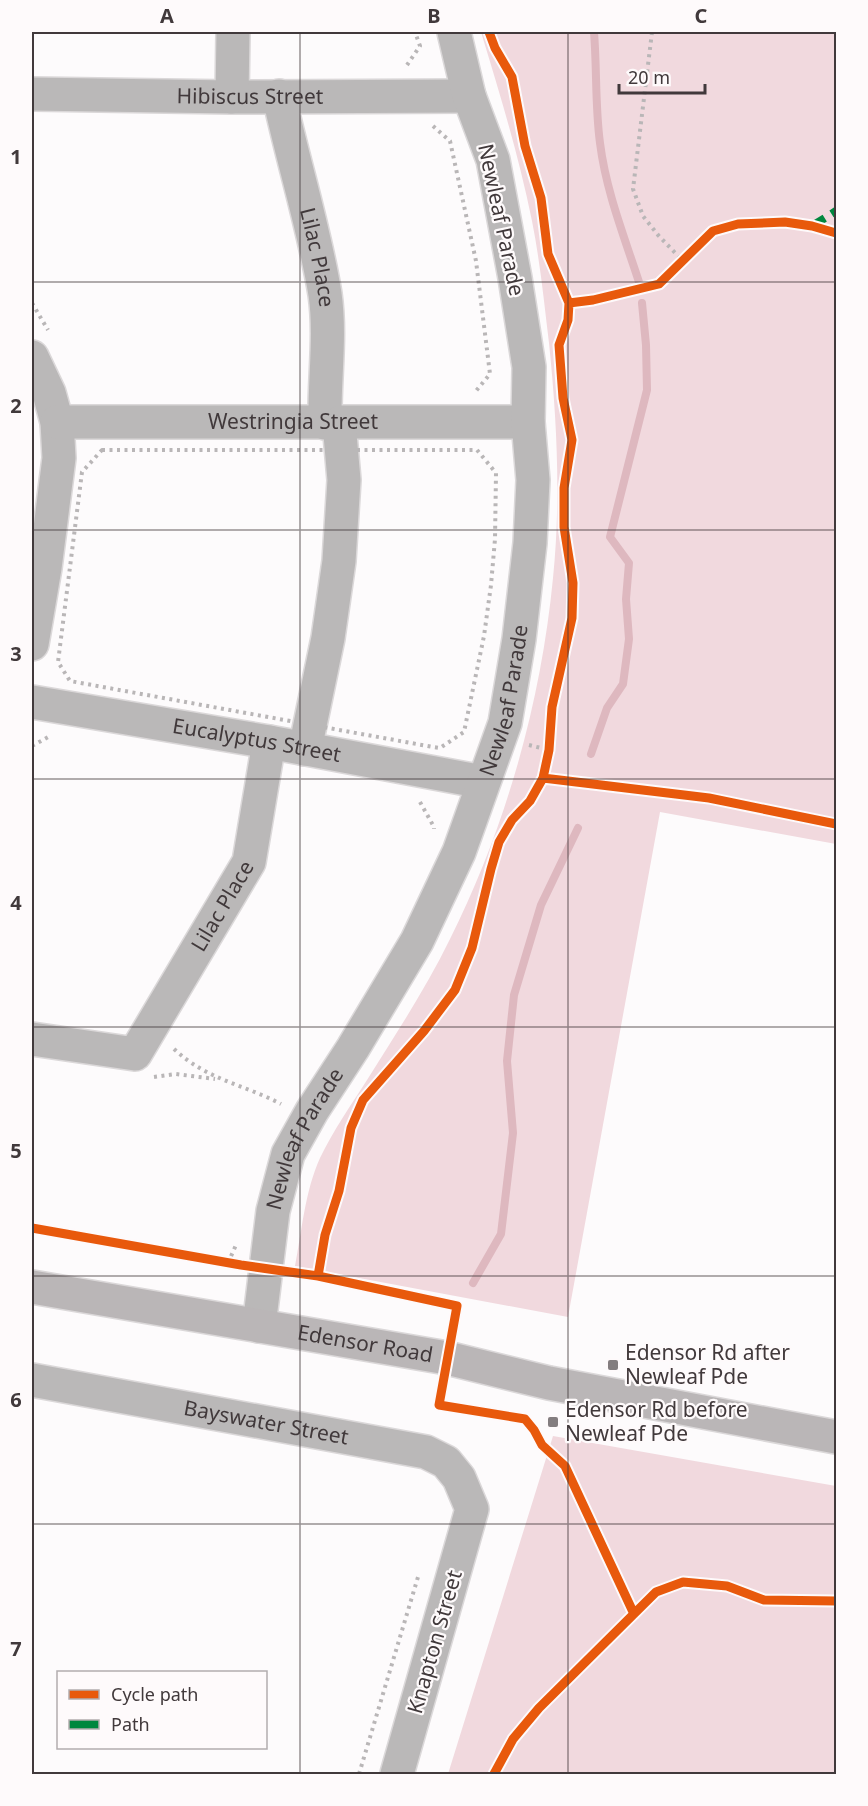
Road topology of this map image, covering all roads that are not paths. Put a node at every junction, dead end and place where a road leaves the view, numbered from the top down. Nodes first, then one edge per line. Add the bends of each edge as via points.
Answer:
1 (234, 32) edge
2 (454, 32) edge
3 (32, 94) edge
4 (279, 96) junction
5 (469, 96) junction
6 (232, 97) junction
7 (40, 345) edge
8 (57, 422) junction
9 (528, 422) junction
10 (335, 432) junction
11 (32, 644) edge
12 (32, 702) edge
13 (307, 737) junction
14 (269, 742) junction
15 (483, 782) junction
16 (32, 1039) edge
17 (32, 1287) edge
18 (259, 1326) junction
19 (32, 1380) edge
20 (837, 1437) edge
21 (472, 1509) joint
22 (398, 1774) edge

1 - 6 street
2 - 5 street, Newleaf Parade
3 - 6 street, Hibiscus Street
4 - 5 street, Hibiscus Street
4 - 6 street, Hibiscus Street
4 - 10 street, Lilac Place via 325,295
5 - 9 street, Newleaf Parade via 493,160 515,278 529,367
7 - 8 street
8 - 10 street, Westringia Street
8 - 11 street via 59,458
9 - 10 street, Westringia Street
9 - 15 street, Newleaf Parade via 533,480 519,639 505,723
10 - 13 street, Lilac Place via 344,480 339,561
12 - 14 street, Eucalyptus Street
13 - 14 street, Eucalyptus Street
13 - 15 street, Eucalyptus Street
14 - 16 street, Lilac Place via 249,862 135,1054
15 - 18 street, Newleaf Parade via 459,852 417,941 288,1154 273,1211
17 - 18 main road, Edensor Road
18 - 20 main road, Edensor Road via 447,1358 549,1383
19 - 21 street, Bayswater Street via 426,1452 446,1461 459,1478
21 - 22 street, Knapton Street

